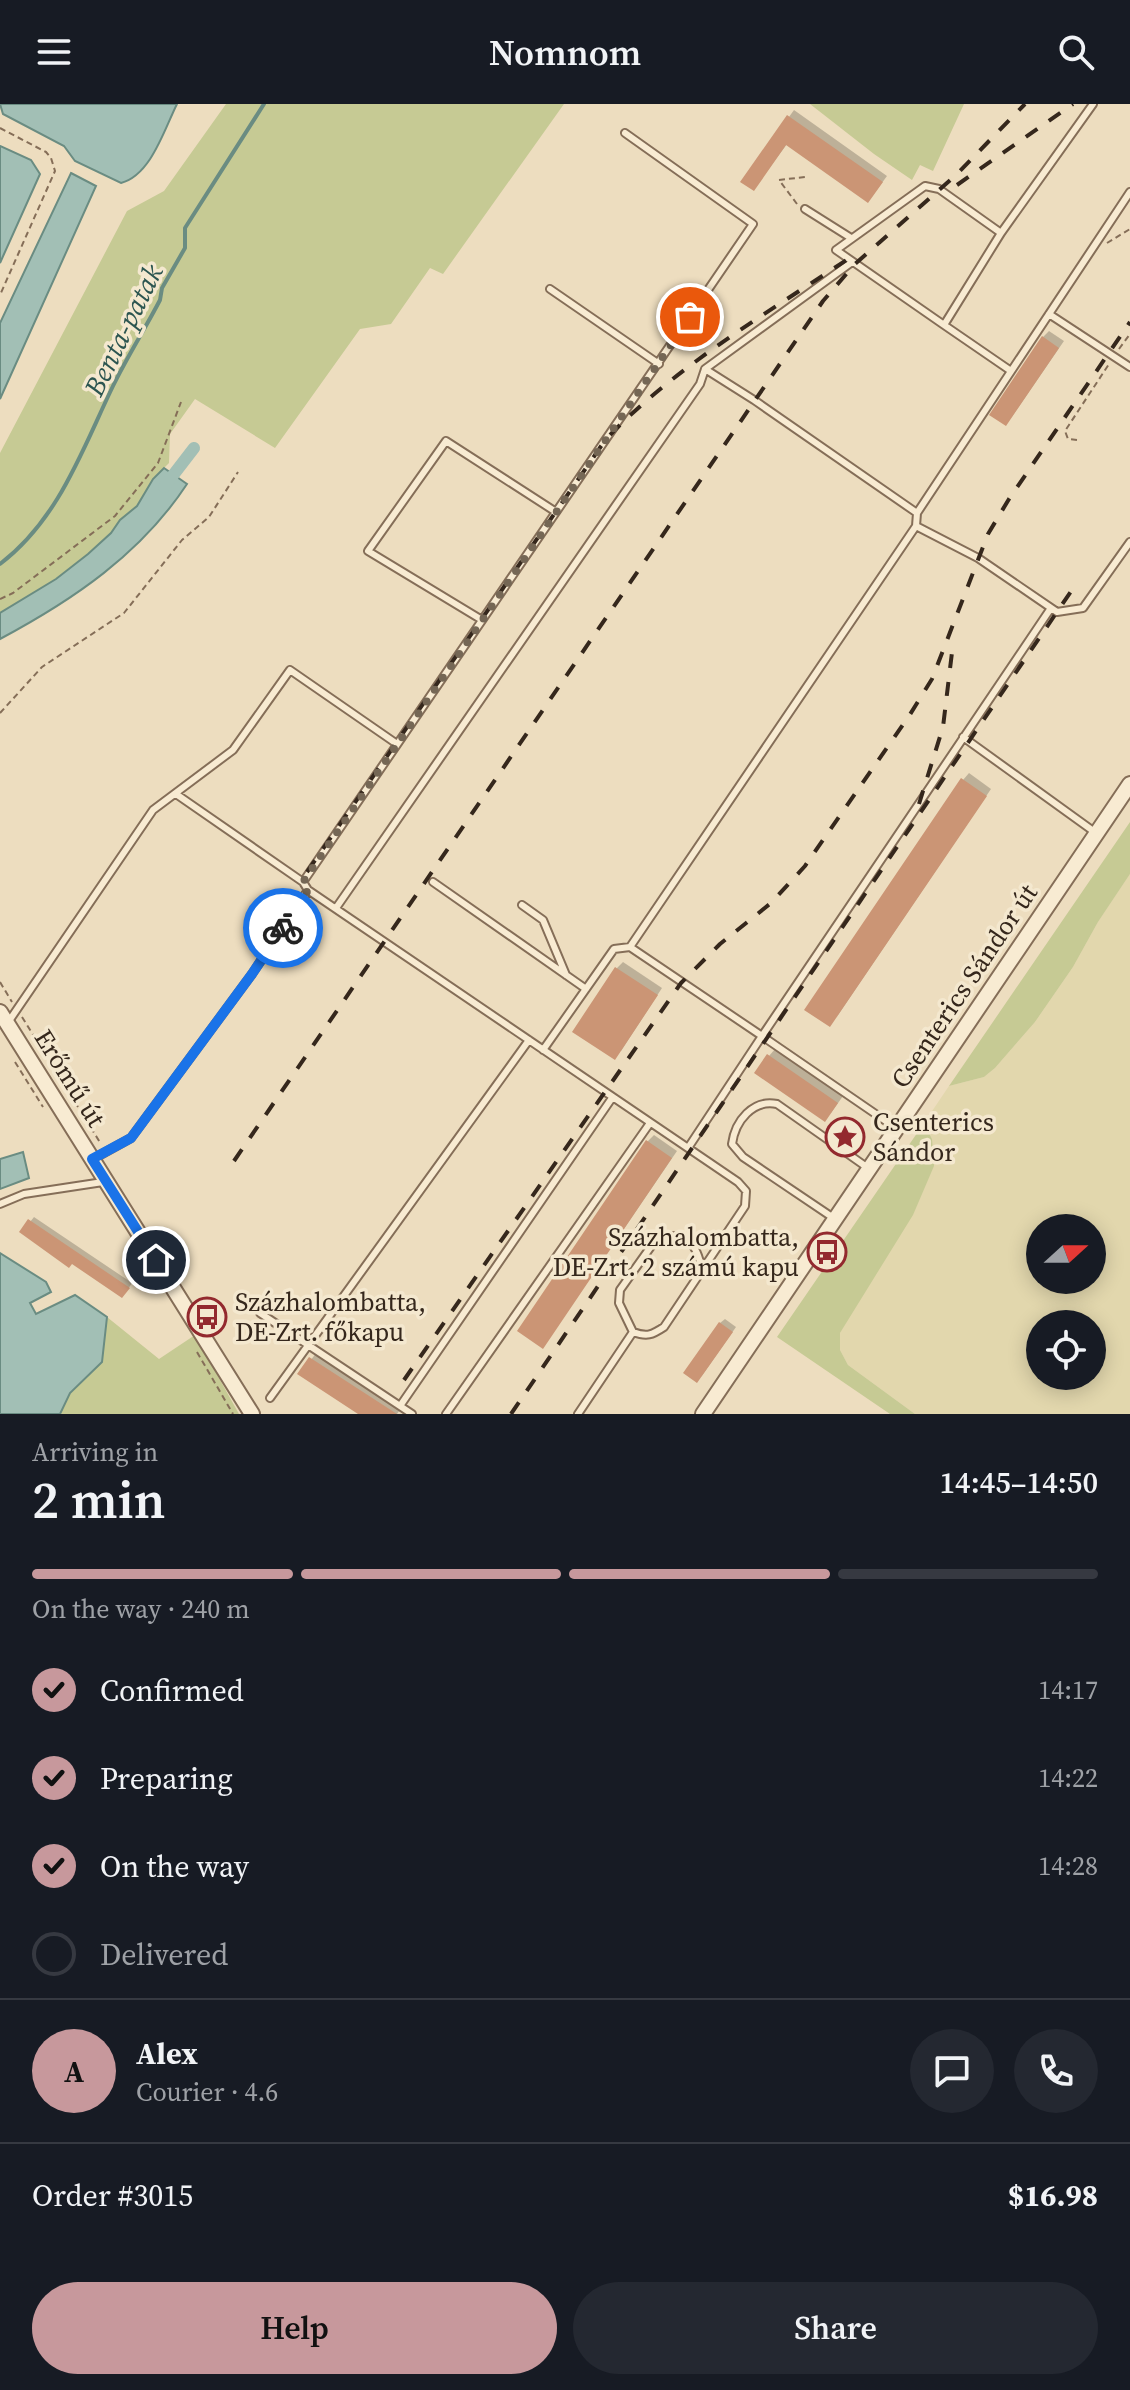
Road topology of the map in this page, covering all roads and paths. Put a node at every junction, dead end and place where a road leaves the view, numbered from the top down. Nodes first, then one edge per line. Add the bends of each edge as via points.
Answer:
1 (1093, 104) edge
2 (0, 128) edge
3 (625, 133) dead end
4 (805, 177) dead end
5 (1130, 192) edge
6 (805, 209) joint
7 (1130, 229) edge
8 (1001, 233) junction
9 (851, 238) junction
10 (1106, 243) dead end
11 (852, 262) junction
12 (550, 289) dead end
13 (0, 295) edge
14 (1049, 314) junction
15 (944, 325) junction
16 (1130, 334) edge
17 (1114, 356) junction
18 (659, 364) junction
19 (1130, 367) edge
20 (705, 369) junction
21 (1011, 371) junction
22 (181, 402) dead end
23 (1077, 440) dead end
24 (238, 472) dead end
25 (556, 512) junction
26 (917, 513) junction
27 (916, 526) junction
28 (1130, 542) edge
29 (0, 599) edge
30 (1051, 608) junction
31 (482, 620) junction
32 (0, 713) edge
33 (963, 737) junction
34 (397, 744) junction
35 (1130, 784) edge
36 (176, 794) junction
37 (1097, 833) junction
38 (303, 882) junction
39 (433, 882) dead end
40 (308, 890) junction
41 (522, 905) dead end
42 (336, 908) junction
43 (630, 947) junction
44 (566, 975) junction
45 (0, 982) edge
46 (586, 989) junction
47 (16, 1009) junction
48 (4, 1018) edge
49 (762, 1036) junction
50 (529, 1040) junction
51 (543, 1050) junction
52 (612, 1098) junction
53 (650, 1123) junction
54 (896, 1128) junction
55 (688, 1148) junction
56 (100, 1156) junction
57 (869, 1169) junction
58 (107, 1182) junction
59 (0, 1204) edge
60 (835, 1219) junction
61 (702, 1271) junction
62 (260, 1313) dead end
63 (633, 1332) junction
64 (308, 1346) junction
65 (270, 1398) dead end
66 (400, 1406) junction
67 (252, 1414) edge
68 (412, 1414) edge
69 (446, 1414) edge
70 (578, 1414) edge
71 (703, 1414) edge

1 - 8 lane
2 - 13 path via 46,152 55,171
3 - 18 lane via 753,224
4 - 6 path via 779,180
5 - 14 lane
6 - 9 lane
7 - 10 path
8 - 9 lane via 939,189 925,186
8 - 15 lane
9 - 11 lane via 836,250
11 - 15 lane
11 - 20 lane
12 - 18 lane
14 - 17 lane
14 - 21 lane
15 - 21 lane
16 - 17 path
17 - 19 lane
17 - 23 path via 1065,431 1068,439
18 - 25 lane
20 - 26 lane
20 - 42 lane via 700,384
21 - 26 lane
22 - 29 path via 158,463 115,516
24 - 32 path via 209,517 182,540 124,613 42,667
25 - 31 lane
25 - 31 lane via 446,441 368,551
26 - 27 lane
27 - 30 lane via 978,558
27 - 43 lane
28 - 30 lane via 1083,608
30 - 33 lane
31 - 34 lane
33 - 37 lane
33 - 49 lane
34 - 36 lane via 290,670 233,750
34 - 38 lane
35 - 37 street, Csenterics Sándor út
36 - 38 lane
36 - 47 lane via 153,810
37 - 54 street, Csenterics Sándor út
38 - 40 lane
39 - 44 lane
40 - 42 lane
40 - 56 lane via 131,1138
41 - 44 lane via 543,920
42 - 50 lane
43 - 46 lane via 614,949
43 - 49 lane
44 - 46 lane
45 - 47 path
46 - 51 lane
47 - 48 lane
47 - 56 path
48 - 56 street, Erőmű út
49 - 54 lane
49 - 55 lane
50 - 51 lane
50 - 64 lane
51 - 52 lane
52 - 53 lane
52 - 66 lane
53 - 55 lane
53 - 69 lane
54 - 57 street, Csenterics Sándor út
55 - 61 lane via 746,1191 745,1206
56 - 58 street, Erőmű út
57 - 60 street, Csenterics Sándor út
57 - 60 lane via 777,1104 751,1108 733,1133 732,1144 743,1157
58 - 59 lane via 24,1194
58 - 67 street, Erőmű út
60 - 71 street, Csenterics Sándor út
61 - 63 lane via 664,1327 653,1335
61 - 63 lane via 699,1251 685,1238 657,1238 620,1290 619,1303
62 - 64 lane
63 - 70 lane
64 - 65 lane
64 - 66 lane
66 - 68 lane

